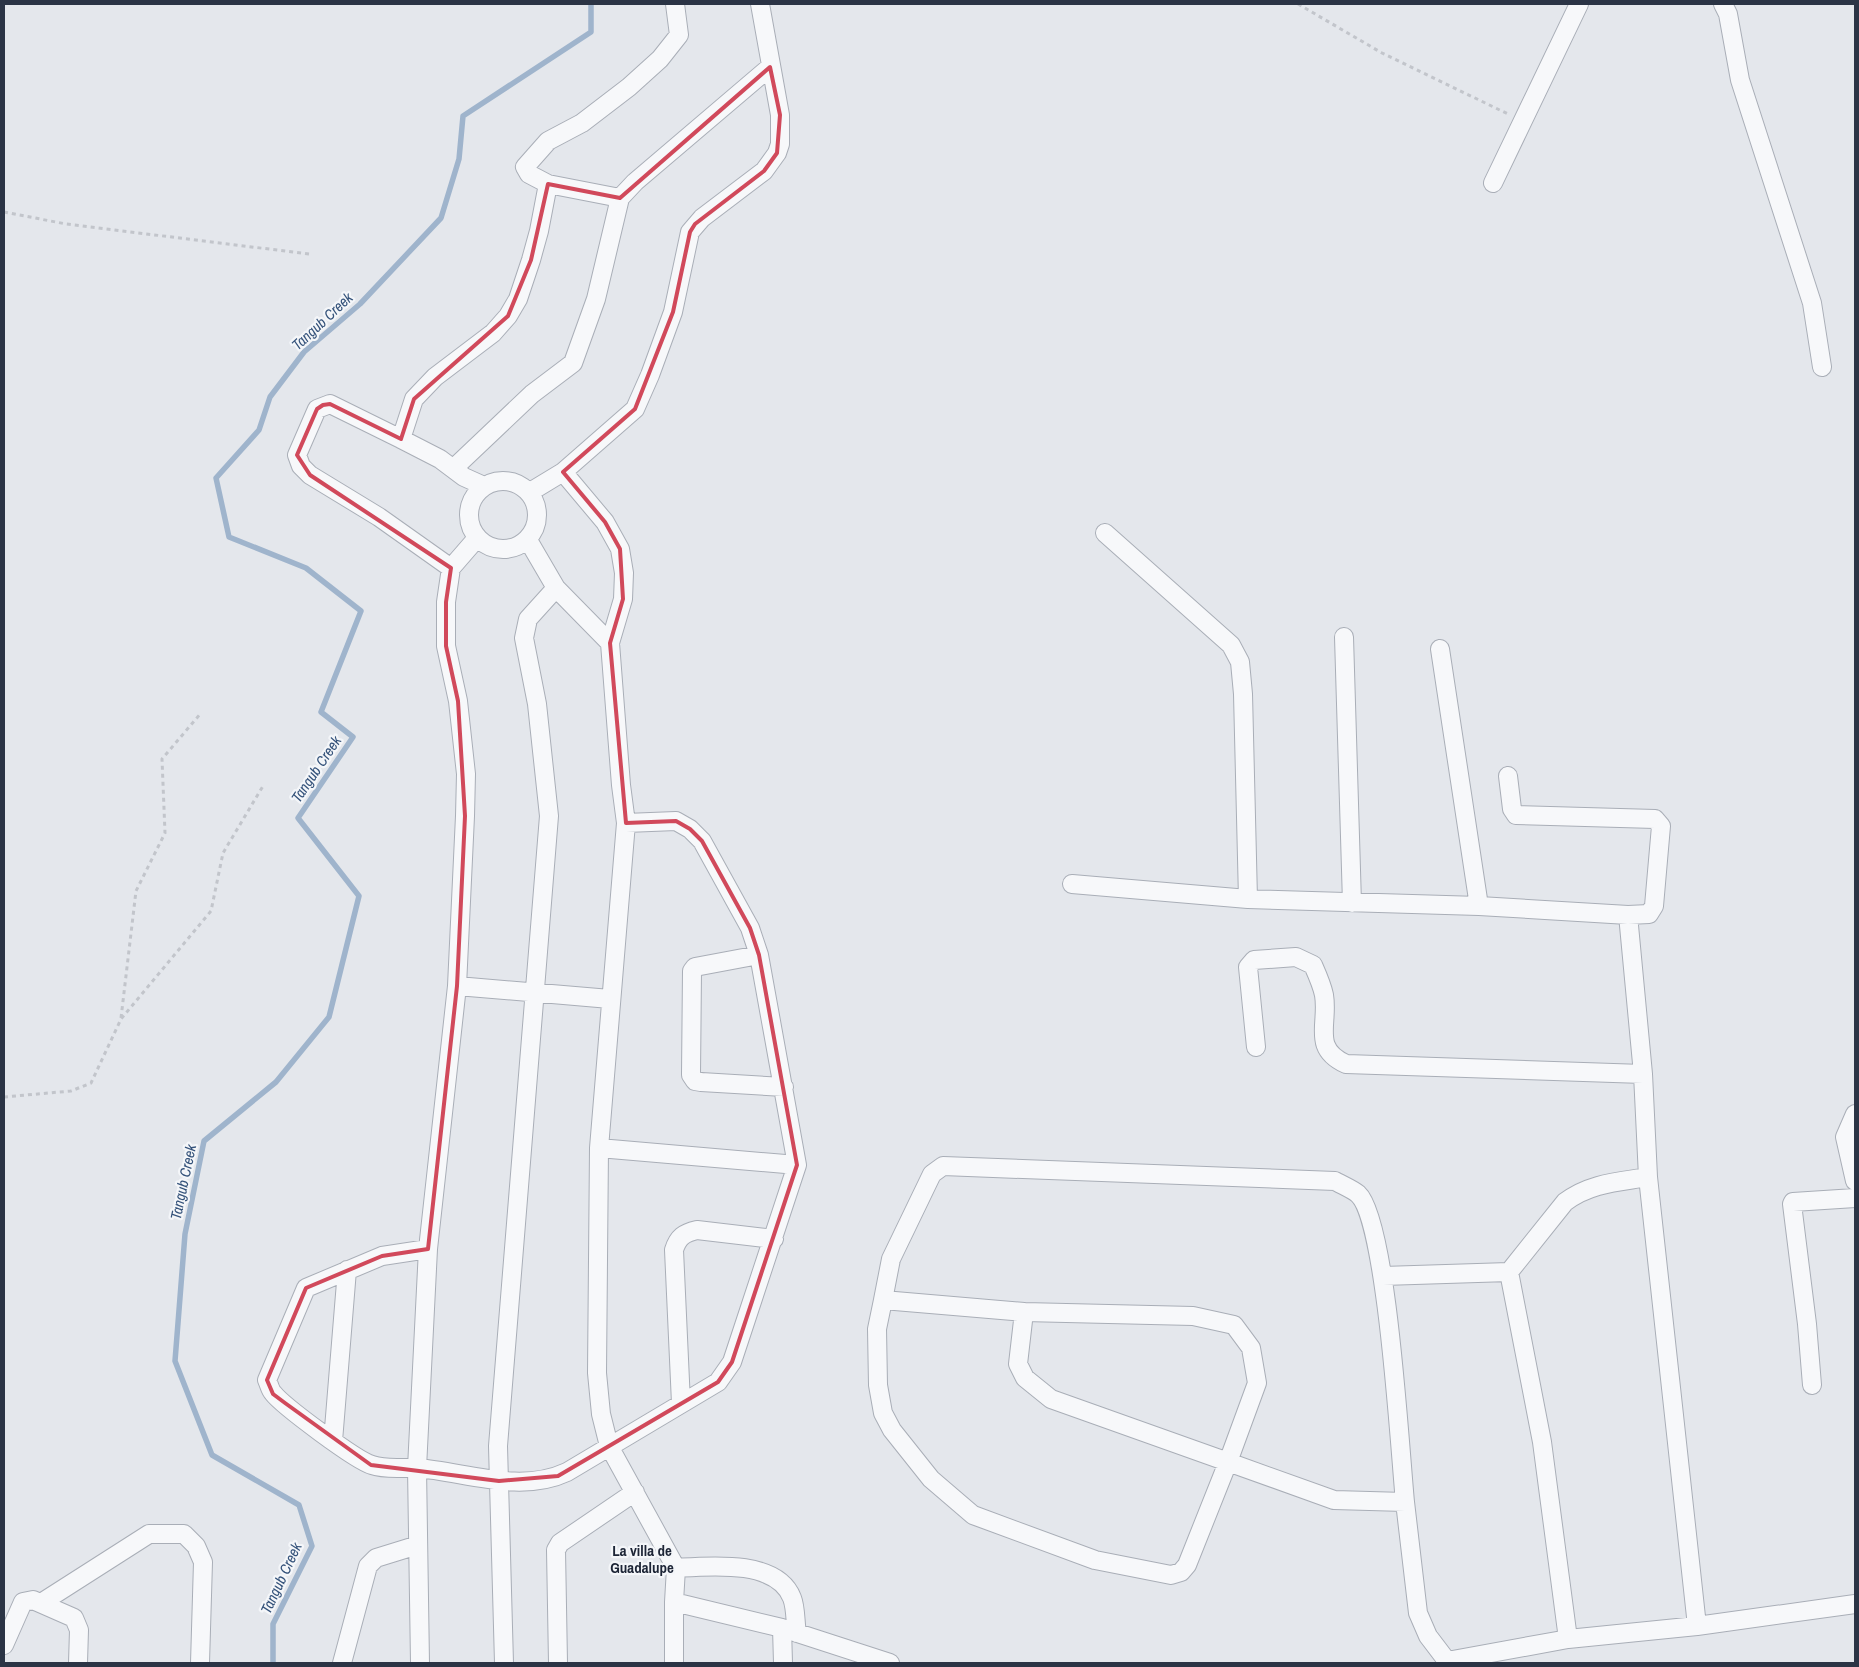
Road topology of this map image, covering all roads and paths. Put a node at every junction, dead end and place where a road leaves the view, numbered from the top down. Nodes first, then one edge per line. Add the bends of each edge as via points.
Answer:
1 (675, 4) edge
2 (760, 4) edge
3 (1298, 4) edge
4 (1579, 4) edge
5 (1723, 4) edge
6 (770, 66) junction
7 (1521, 120) junction
8 (1493, 182) dead end
9 (548, 184) junction
10 (620, 198) junction
11 (4, 212) edge
12 (309, 254) dead end
13 (1822, 367) dead end
14 (401, 439) junction
15 (454, 468) junction
16 (563, 472) junction
17 (484, 486) junction
18 (530, 492) junction
19 (1105, 533) dead end
20 (478, 538) junction
21 (528, 540) junction
22 (451, 568) junction
23 (556, 588) junction
24 (1344, 637) dead end
25 (610, 643) junction
26 (1440, 649) dead end
27 (201, 713) dead end
28 (1508, 776) dead end
29 (264, 786) dead end
30 (626, 823) junction
31 (1072, 884) dead end
32 (1248, 899) junction
33 (1352, 903) junction
34 (1479, 906) junction
35 (1628, 915) junction
36 (759, 955) junction
37 (457, 986) junction
38 (536, 993) junction
39 (610, 999) junction
40 (121, 1019) junction
41 (1256, 1047) dead end
42 (1643, 1074) junction
43 (784, 1087) junction
44 (4, 1097) edge
45 (1855, 1114) edge
46 (600, 1148) junction
47 (798, 1165) junction
48 (1648, 1177) junction
49 (1855, 1181) edge
50 (1855, 1198) edge
51 (774, 1238) junction
52 (428, 1249) junction
53 (347, 1270) junction
54 (1509, 1272) junction
55 (1383, 1276) junction
56 (883, 1300) junction
57 (1024, 1312) junction
58 (1812, 1385) dead end
59 (681, 1404) junction
60 (333, 1441) junction
61 (609, 1446) junction
62 (1228, 1462) junction
63 (416, 1468) junction
64 (499, 1481) junction
65 (635, 1492) junction
66 (1405, 1502) junction
67 (418, 1545) junction
68 (676, 1568) junction
69 (674, 1602) junction
70 (41, 1603) junction
71 (1855, 1604) edge
72 (1697, 1626) junction
73 (790, 1631) junction
74 (1568, 1639) junction
75 (4, 1645) edge
76 (1446, 1662) edge
77 (78, 1663) edge
78 (200, 1663) edge
79 (342, 1663) edge
80 (420, 1663) edge
81 (504, 1663) edge
82 (558, 1663) edge
83 (674, 1663) edge
84 (783, 1663) edge
85 (890, 1663) edge

1 - 9 street via 679,35 660,59 582,123 548,141 525,167 529,174
2 - 6 street
3 - 7 path via 1382,53
4 - 7 street
5 - 13 street via 1728,14 1740,80 1812,303
6 - 10 street
6 - 16 street via 780,115 777,154 764,170 695,224 690,232 673,312 635,409
7 - 8 street
9 - 10 street
9 - 14 street via 539,231 518,299 492,333 435,377 414,399
10 - 15 street via 596,299 573,363 532,394
11 - 12 path via 66,224
14 - 15 street
14 - 22 street via 330,404 323,405 317,409 297,455 301,466 310,475 378,516
15 - 17 street
16 - 18 street
16 - 25 street via 605,522 620,549 624,573 623,599
17 - 18 street via 508,480
17 - 20 street via 470,504 471,527
18 - 21 street via 535,501 537,522
19 - 32 street via 1231,645 1240,662
20 - 21 street via 489,546 502,549 516,547
20 - 22 street
21 - 23 street
22 - 37 street via 446,602 446,646 458,701 466,774
23 - 25 street
23 - 38 street via 528,619 524,638 537,704 549,816
24 - 33 street
25 - 30 street
26 - 34 street
27 - 40 path via 162,759 165,833 136,891
28 - 35 street via 1512,810 1522,816 1655,819 1659,822 1654,906 1649,914
29 - 40 path via 223,854 212,911
30 - 36 street via 676,821 702,840 750,928
30 - 39 street
31 - 32 street
32 - 33 street
33 - 34 street
34 - 35 street
35 - 42 street
36 - 43 street
36 - 43 street via 695,967 692,971 691,1075 695,1081 701,1082
37 - 38 street
37 - 52 street
38 - 39 street
38 - 64 street via 498,1446
39 - 46 street
40 - 44 path via 91,1083 71,1090
41 - 42 street via 1248,967 1254,960 1296,958 1313,964 1324,995 1326,1050 1346,1064
42 - 48 street
43 - 47 street
45 - 49 street via 1845,1137
46 - 47 street
46 - 61 street via 597,1373 601,1414
47 - 51 street
48 - 54 street via 1588,1187 1576,1193 1565,1202
48 - 72 street
50 - 58 street via 1792,1204
51 - 59 street via 727,1372 718,1382
51 - 59 street via 697,1230 685,1233 677,1240 674,1250
52 - 53 street via 382,1256
52 - 63 street
53 - 60 street
53 - 60 street via 306,1288 267,1380 273,1394
54 - 55 street
54 - 74 street via 1542,1442
55 - 56 street via 1372,1218 1359,1194 1335,1182 943,1166 932,1174 891,1259
55 - 66 street
56 - 57 street
56 - 62 street via 877,1329 878,1385 883,1413 892,1430 931,1479 973,1515 1095,1560 1170,1575 1181,1572 1187,1565
57 - 62 street via 1018,1364 1025,1378 1051,1399
57 - 62 street via 1194,1316 1234,1325 1251,1348 1257,1383
59 - 61 street
60 - 63 street via 371,1466
61 - 64 street via 567,1472 545,1480
61 - 65 street
62 - 66 street via 1334,1500
63 - 64 street
63 - 67 street
64 - 81 street
65 - 68 street
65 - 82 street via 560,1543 556,1550
66 - 76 street via 1418,1613 1428,1636
67 - 79 street via 376,1558 368,1566
67 - 80 street
68 - 69 street
68 - 73 street via 728,1566 762,1572 784,1586 792,1599
69 - 73 street
69 - 83 street
70 - 75 street via 33,1600 24,1602
70 - 77 street via 74,1618 79,1630
70 - 78 street via 149,1534 184,1534 196,1546 203,1562
71 - 72 street
72 - 74 street
73 - 84 street
73 - 85 street
74 - 76 street

